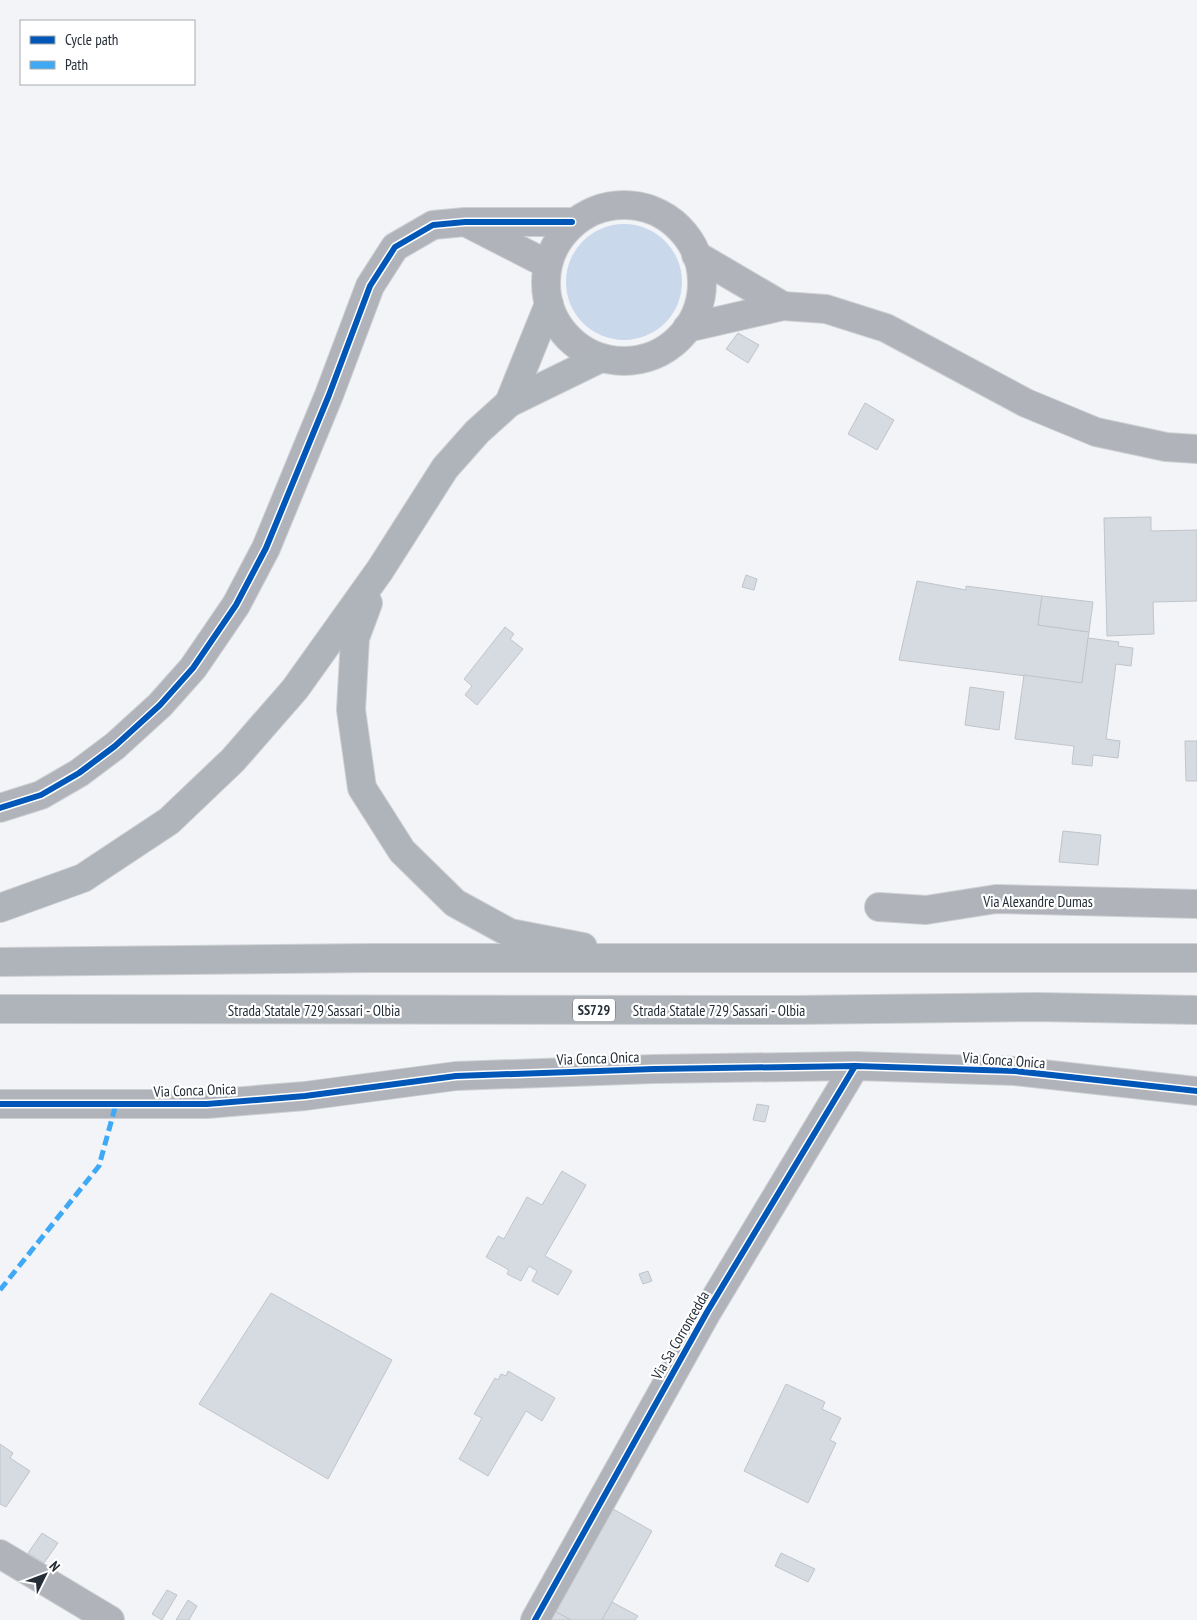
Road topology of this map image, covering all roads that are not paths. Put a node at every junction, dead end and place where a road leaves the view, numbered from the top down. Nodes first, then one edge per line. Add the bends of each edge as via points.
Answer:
1 (465, 222) junction
2 (572, 222) junction
3 (696, 255) junction
4 (547, 264) junction
5 (549, 304) junction
6 (783, 306) junction
7 (687, 328) junction
8 (601, 358) junction
9 (509, 402) junction
10 (1197, 449) edge
11 (380, 570) junction
12 (0, 808) edge
13 (1197, 904) edge
14 (879, 907) dead end
15 (0, 908) edge
16 (1197, 958) edge
17 (654, 960) junction
18 (0, 962) edge
19 (0, 1009) edge
20 (1194, 1010) edge
21 (855, 1066) junction
22 (1197, 1091) edge
23 (0, 1104) edge
24 (0, 1554) edge
25 (110, 1620) edge
26 (535, 1620) edge

1 - 2 street
1 - 4 street
1 - 12 street via 433,225 395,247 370,286 266,548 236,605 193,668 160,705 115,746 78,773 41,795
2 - 3 street via 593,210 616,204 640,206 662,214 681,230
2 - 4 street
3 - 6 street
3 - 7 street via 701,273 701,297
4 - 5 street via 545,289
5 - 8 street via 564,334
5 - 9 highway
6 - 7 street
6 - 10 street via 826,309 886,328 1026,404 1096,432 1166,447
7 - 8 street via 664,350 644,358 623,361
8 - 9 highway
9 - 11 highway via 445,468
11 - 15 highway via 295,689 233,760 169,821 83,878
11 - 17 highway via 355,638 351,710 362,788 402,851 455,903 510,933
13 - 14 street, Via Alexandre Dumas via 996,899 926,910
16 - 17 highway
17 - 18 highway via 361,958
19 - 20 highway, Strada Statale 729 Sassari - Olbia / SS729 via 795,1010 1037,1007
21 - 22 street, Via Conca Onica via 1015,1071
21 - 23 street, Via Conca Onica via 456,1076 305,1096 207,1104
21 - 26 street, Via Sa Corroncedda via 707,1312
24 - 25 street

